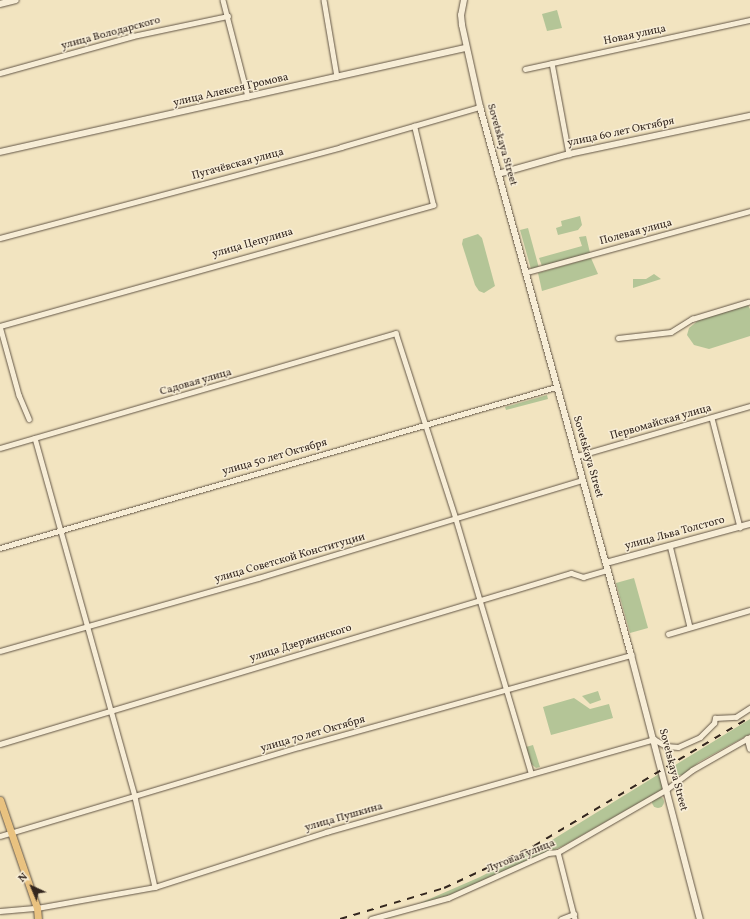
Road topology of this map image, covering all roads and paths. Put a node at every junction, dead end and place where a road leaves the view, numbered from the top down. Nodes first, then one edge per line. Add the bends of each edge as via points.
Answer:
1 (15, 0) edge
2 (223, 0) edge
3 (324, 0) edge
4 (464, 0) edge
5 (0, 4) edge
6 (228, 16) junction
7 (750, 20) edge
8 (466, 48) junction
9 (552, 63) junction
10 (525, 69) dead end
11 (0, 73) edge
12 (337, 77) junction
13 (248, 97) junction
14 (480, 107) junction
15 (750, 116) edge
16 (414, 126) junction
17 (0, 152) edge
18 (569, 154) junction
19 (498, 174) junction
20 (750, 212) edge
21 (0, 238) edge
22 (527, 272) junction
23 (748, 302) dead end
24 (0, 326) edge
25 (618, 338) dead end
26 (556, 387) junction
27 (750, 406) edge
28 (712, 418) junction
29 (29, 419) dead end
30 (426, 424) junction
31 (35, 438) junction
32 (0, 448) edge
33 (577, 456) junction
34 (583, 480) junction
35 (456, 519) junction
36 (750, 524) edge
37 (740, 527) junction
38 (61, 530) junction
39 (670, 545) junction
40 (0, 548) edge
41 (607, 567) junction
42 (481, 600) junction
43 (750, 610) edge
44 (89, 626) junction
45 (690, 627) junction
46 (668, 634) dead end
47 (0, 651) edge
48 (632, 655) junction
49 (507, 688) junction
50 (750, 708) edge
51 (111, 710) junction
52 (749, 738) edge
53 (654, 739) junction
54 (0, 744) edge
55 (750, 749) edge
56 (531, 773) junction
57 (667, 789) junction
58 (135, 797) junction
59 (0, 800) edge
60 (11, 833) junction
61 (0, 836) edge
62 (558, 852) junction
63 (155, 887) junction
64 (37, 908) junction
65 (0, 911) edge
66 (575, 917) edge
67 (38, 919) edge
68 (371, 919) edge
69 (561, 919) edge
70 (700, 919) edge

1 - 5 street
2 - 6 street
3 - 12 street
4 - 8 main road, Sovetskaya Street via 461,15
6 - 11 street, улица Володарского via 133,36
6 - 13 street
7 - 9 street, Новая улица
8 - 12 street, улица Алексея Громова
8 - 14 main road, Sovetskaya Street
9 - 10 street, Новая улица
9 - 18 street
12 - 13 street, улица Алексея Громова
13 - 17 street, улица Алексея Громова
14 - 16 street, Пугачёвская улица
14 - 19 main road, Sovetskaya Street
15 - 18 street, улица 60 лет Октября
16 - 21 street, Пугачёвская улица
16 - 24 street, улица Цепулина via 433,205
18 - 19 street, улица 60 лет Октября
19 - 22 main road, Sovetskaya Street
20 - 22 street, Полевая улица
22 - 26 main road, Sovetskaya Street
23 - 25 street via 692,319 671,332
24 - 29 street via 19,394
26 - 30 street, улица 50 лет Октября
26 - 33 main road, Sovetskaya Street
27 - 28 street, Первомайская улица
28 - 33 street, Первомайская улица
28 - 37 street
30 - 31 street, Садовая улица via 396,333
30 - 35 street
30 - 38 street, улица 50 лет Октября
31 - 32 street, Садовая улица
31 - 38 street
33 - 34 main road, Sovetskaya Street
34 - 35 street, улица Советской Конституции
34 - 41 main road, Sovetskaya Street
35 - 42 street
35 - 44 street, улица Советской Конституции
36 - 37 street, улица Льва Толстого
37 - 39 street, улица Льва Толстого
38 - 40 street, улица 50 лет Октября
38 - 44 street
39 - 41 street, улица Льва Толстого
39 - 45 street
41 - 42 street, улица Дзержинского via 583,577 571,573
41 - 48 main road, Sovetskaya Street
42 - 49 street
42 - 51 street, улица Дзержинского
43 - 45 street
44 - 47 street, улица Советской Конституции
44 - 51 street
45 - 46 street
48 - 49 street, улица 70 лет Октября
48 - 53 main road, Sovetskaya Street
49 - 56 street
49 - 58 street, улица 70 лет Октября
50 - 53 street via 736,717 715,718 714,723 700,737 678,747 666,746
51 - 54 street, улица Дзержинского
51 - 58 street
52 - 55 street
52 - 57 street, Луговая улица via 692,770
53 - 56 street, улица Пушкина
53 - 57 main road, Sovetskaya Street
56 - 63 street, улица Пушкина via 271,849
57 - 62 street, Луговая улица
57 - 70 main road, Sovetskaya Street
58 - 60 street, улица 70 лет Октября
58 - 63 street
59 - 60 main road
60 - 61 street, улица 70 лет Октября
60 - 64 main road
62 - 66 street
62 - 68 street, Луговая улица via 548,854 448,898
63 - 64 street, улица Пушкина
64 - 65 street, улица Пушкина
64 - 67 main road
66 - 69 street

